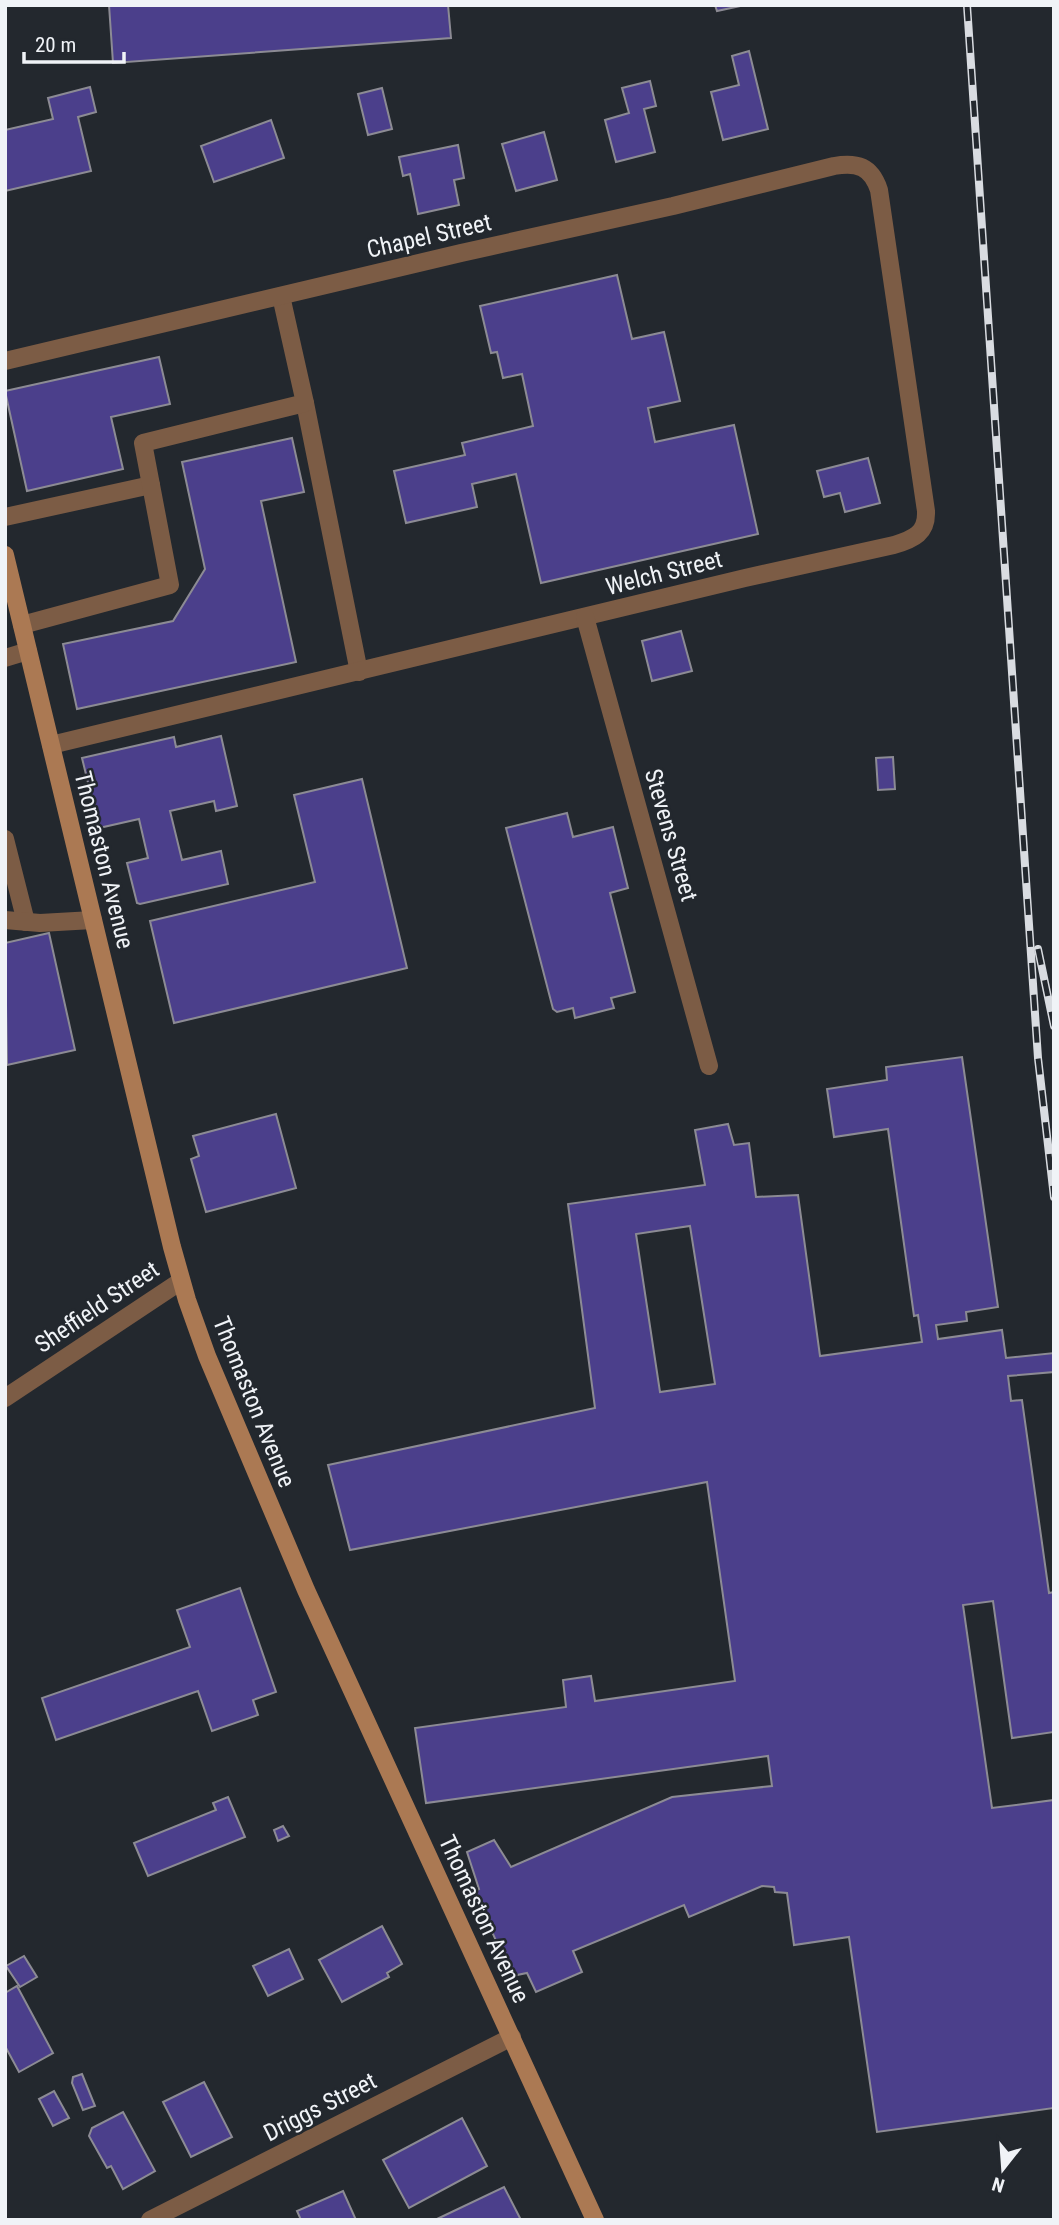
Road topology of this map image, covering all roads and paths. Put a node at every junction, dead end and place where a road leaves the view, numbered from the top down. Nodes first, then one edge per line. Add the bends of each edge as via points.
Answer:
1 (864, 167) joint
2 (281, 296) junction
3 (5, 361) edge
4 (305, 403) junction
5 (151, 485) junction
6 (5, 517) edge
7 (5, 555) edge
8 (585, 617) junction
9 (22, 625) junction
10 (29, 651) junction
11 (5, 658) edge
12 (359, 672) junction
13 (51, 745) junction
14 (5, 839) edge
15 (5, 920) edge
16 (93, 920) junction
17 (26, 922) junction
18 (709, 1066) dead end
19 (181, 1281) junction
20 (5, 1398) edge
21 (512, 2037) junction
22 (150, 2220) edge
23 (595, 2220) edge

1 - 2 street, Chapel Street via 834,166
1 - 8 street, Welch Street via 878,190 902,338 926,511 922,532 906,542
2 - 3 street, Chapel Street
2 - 4 street
4 - 5 street via 143,443
4 - 12 street
5 - 6 street
5 - 9 street via 170,584
7 - 9 main road, Thomaston Avenue
8 - 12 street, Welch Street
8 - 18 street, Stevens Street
9 - 10 main road, Thomaston Avenue
10 - 11 street
10 - 13 main road, Thomaston Avenue
12 - 13 street, Welch Street
13 - 16 main road, Thomaston Avenue
14 - 17 street
15 - 17 street
16 - 17 street
16 - 19 main road, Thomaston Avenue
19 - 20 street, Sheffield Street
19 - 21 main road, Thomaston Avenue via 207,1356 306,1590
21 - 22 street, Driggs Street
21 - 23 main road, Thomaston Avenue

